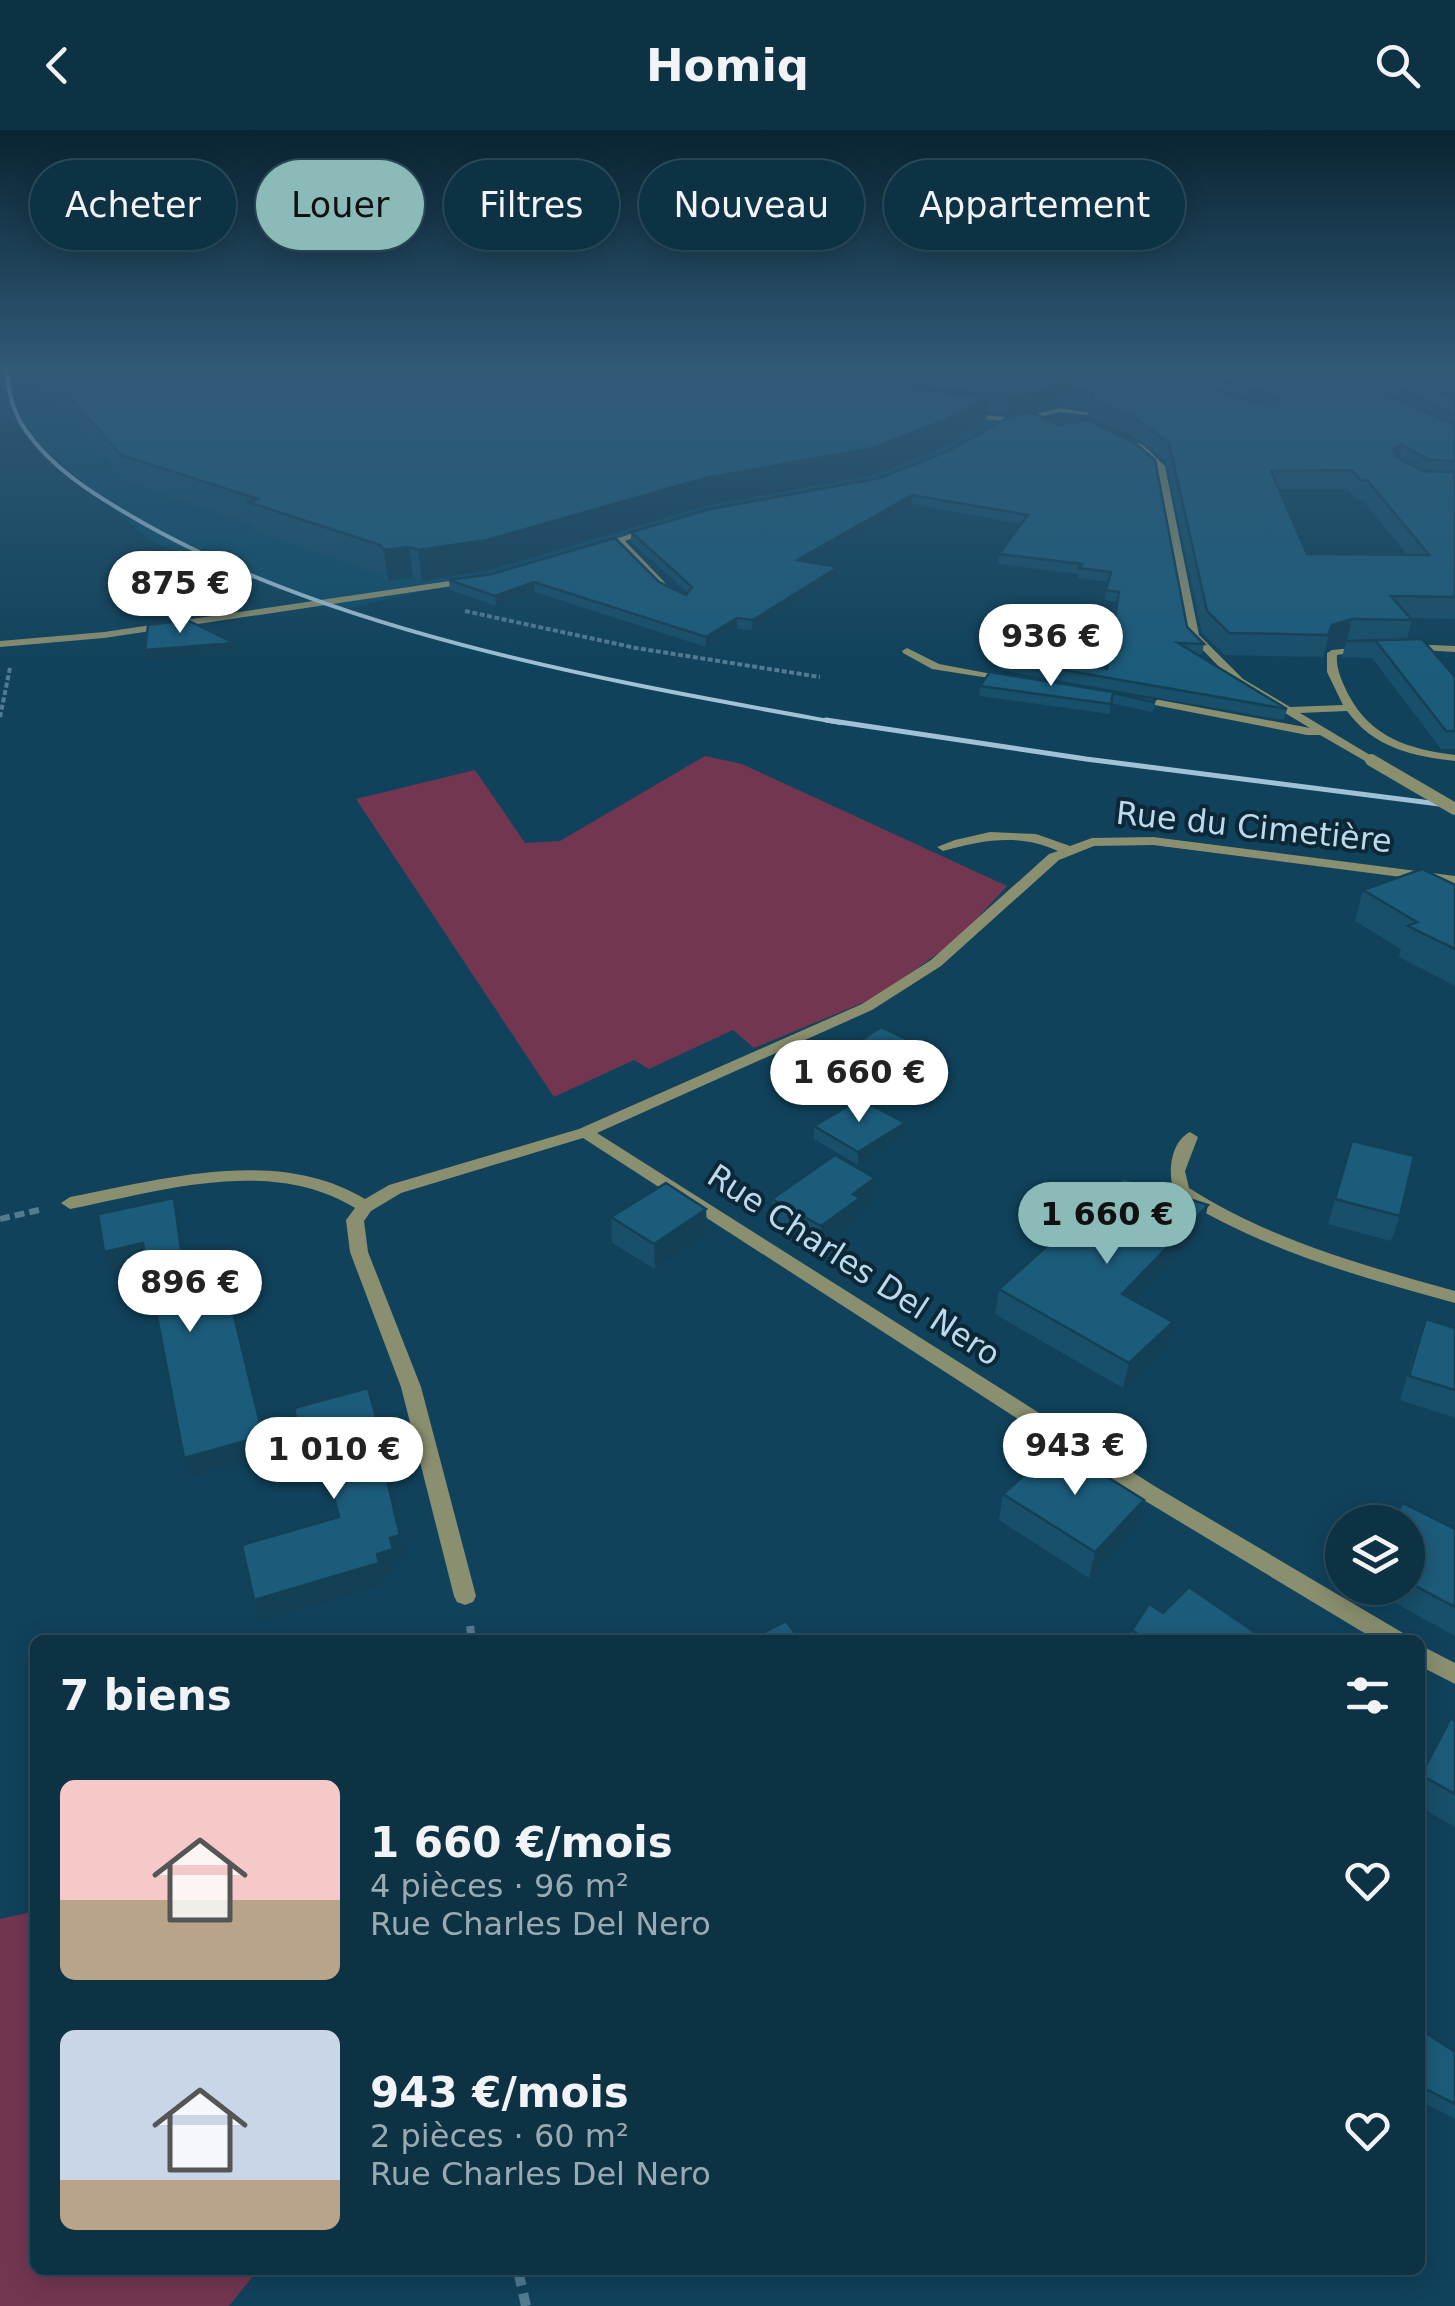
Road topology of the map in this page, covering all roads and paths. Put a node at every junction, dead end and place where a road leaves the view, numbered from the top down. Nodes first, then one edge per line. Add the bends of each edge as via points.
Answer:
1 (1161, 469) edge
2 (672, 523) edge
3 (618, 540) junction
4 (587, 550) edge
5 (476, 580) edge
6 (684, 599) edge
7 (459, 610) dead end
8 (15, 642) junction
9 (0, 644) edge
10 (1403, 647) edge
11 (1384, 648) edge
12 (1455, 649) edge
13 (907, 651) dead end
14 (820, 676) dead end
15 (1026, 681) edge
16 (1118, 695) edge
17 (1348, 708) junction
18 (1288, 710) junction
19 (0, 717) edge
20 (1324, 730) junction
21 (1455, 758) edge
22 (1455, 808) edge
23 (943, 846) dead end
24 (1068, 850) junction
25 (1454, 879) edge
26 (585, 1132) junction
27 (1190, 1137) dead end
28 (70, 1203) dead end
29 (365, 1207) junction
30 (1455, 1297) edge
31 (464, 1596) dead end
32 (1387, 1635) edge
33 (1425, 1658) edge
34 (1455, 1674) edge
35 (519, 2275) edge
36 (526, 2306) edge

1 - 18 street via 1194,636 1239,681
2 - 3 street
3 - 4 street
3 - 6 street
5 - 8 street
7 - 14 path via 636,648
8 - 9 street
8 - 19 path
10 - 12 street
11 - 17 street via 1332,653 1329,663
13 - 15 street via 936,667
16 - 20 street
17 - 18 street
17 - 21 street via 1380,742
18 - 20 street
20 - 22 street, bridge
23 - 24 street via 1017,834
24 - 25 street, Rue du Cimetière via 1135,839
24 - 26 street, Rue du Cimetière via 889,994
26 - 29 street, Rue du Cimetière via 394,1189
26 - 32 street, Rue Charles Del Nero via 1149,1493
27 - 30 street via 1177,1171 1181,1191 1214,1214 1298,1253
28 - 29 street via 201,1179 294,1179 335,1189
29 - 31 street via 355,1220 359,1252 410,1387
33 - 34 street
35 - 36 path

